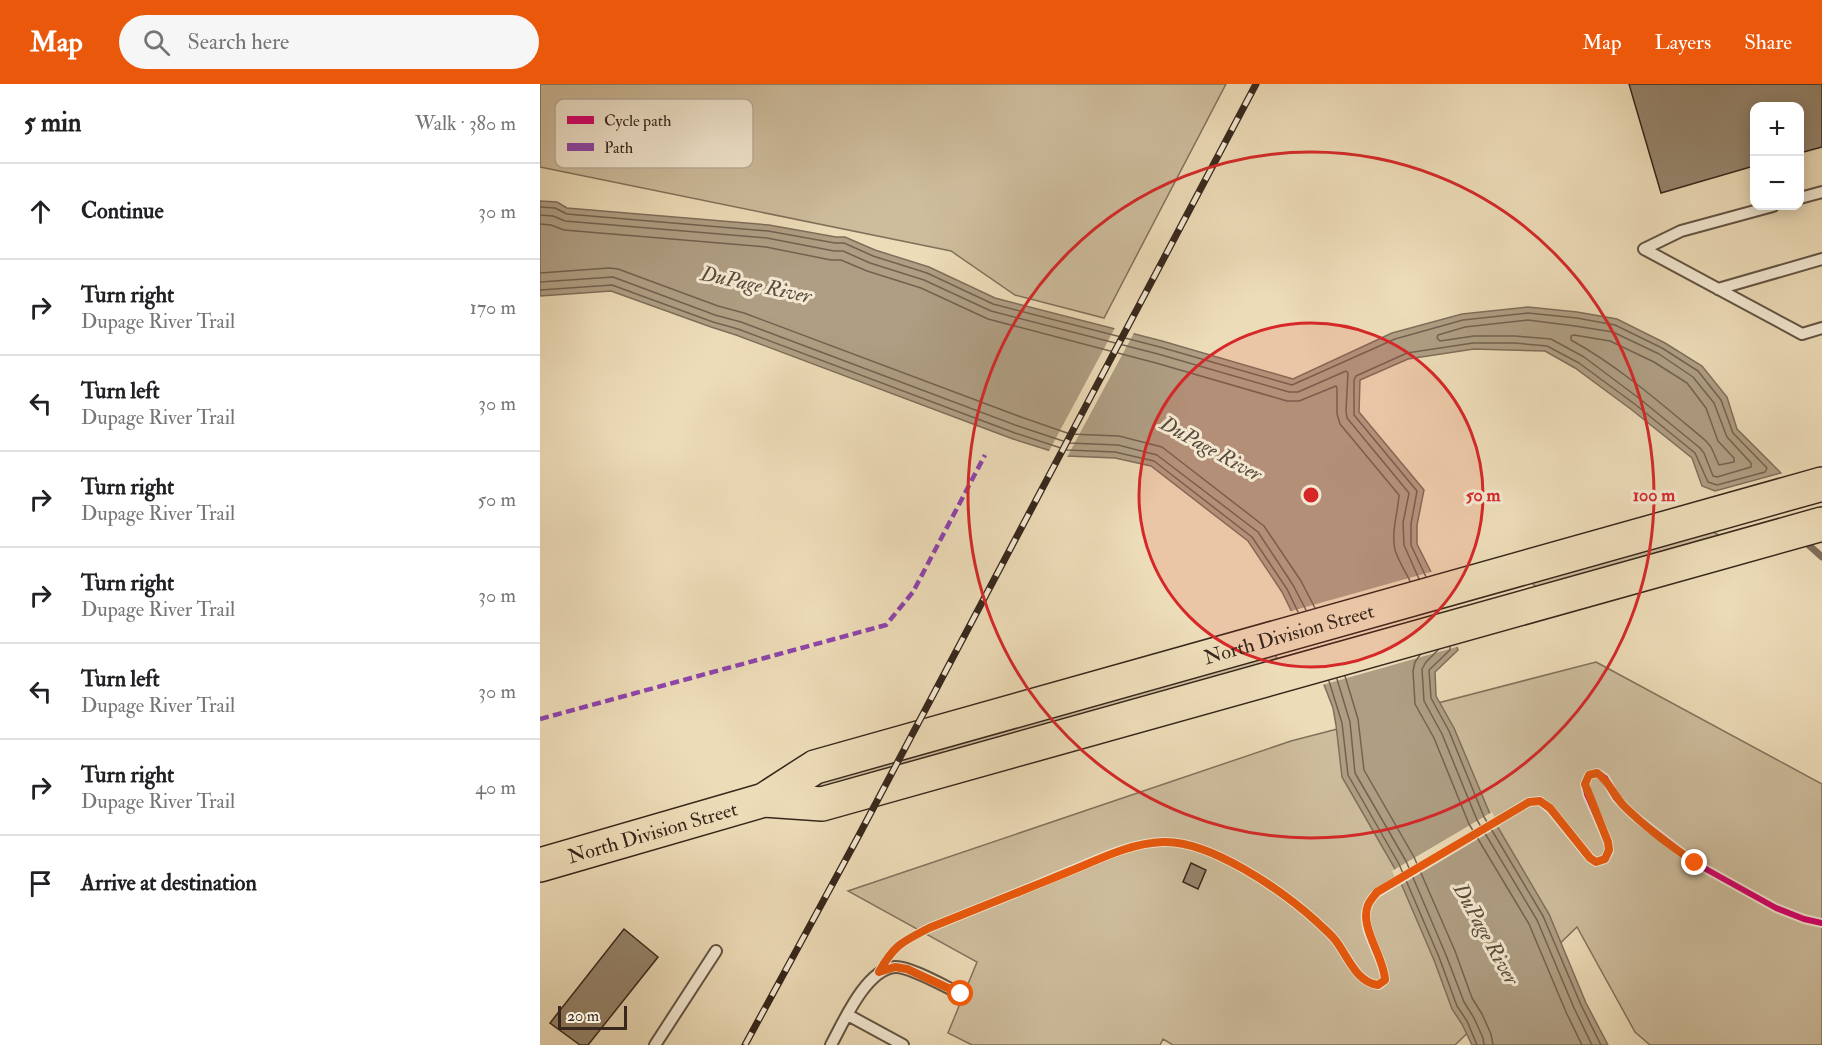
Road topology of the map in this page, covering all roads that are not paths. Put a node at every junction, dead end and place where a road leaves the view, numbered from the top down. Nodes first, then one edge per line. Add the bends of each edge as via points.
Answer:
1 (1822, 192) edge
2 (1804, 197) edge
3 (1758, 210) edge
4 (1822, 259) edge
5 (1718, 289) junction
6 (1822, 328) edge
7 (1822, 484) edge
8 (1822, 524) edge
9 (764, 800) junction
10 (540, 865) edge
11 (716, 951) dead end
12 (961, 994) dead end
13 (848, 1015) junction
14 (655, 1045) edge
15 (831, 1045) edge
16 (903, 1045) edge

1 - 2 lane
3 - 5 lane via 1681,231 1644,249
4 - 5 lane
5 - 6 lane via 1802,334
7 - 9 main road, North Division Street via 815,767
8 - 9 main road, North Division Street via 822,804
9 - 10 main road, North Division Street
11 - 14 lane
12 - 13 lane via 895,967 879,972 867,983
13 - 15 lane
13 - 16 lane

